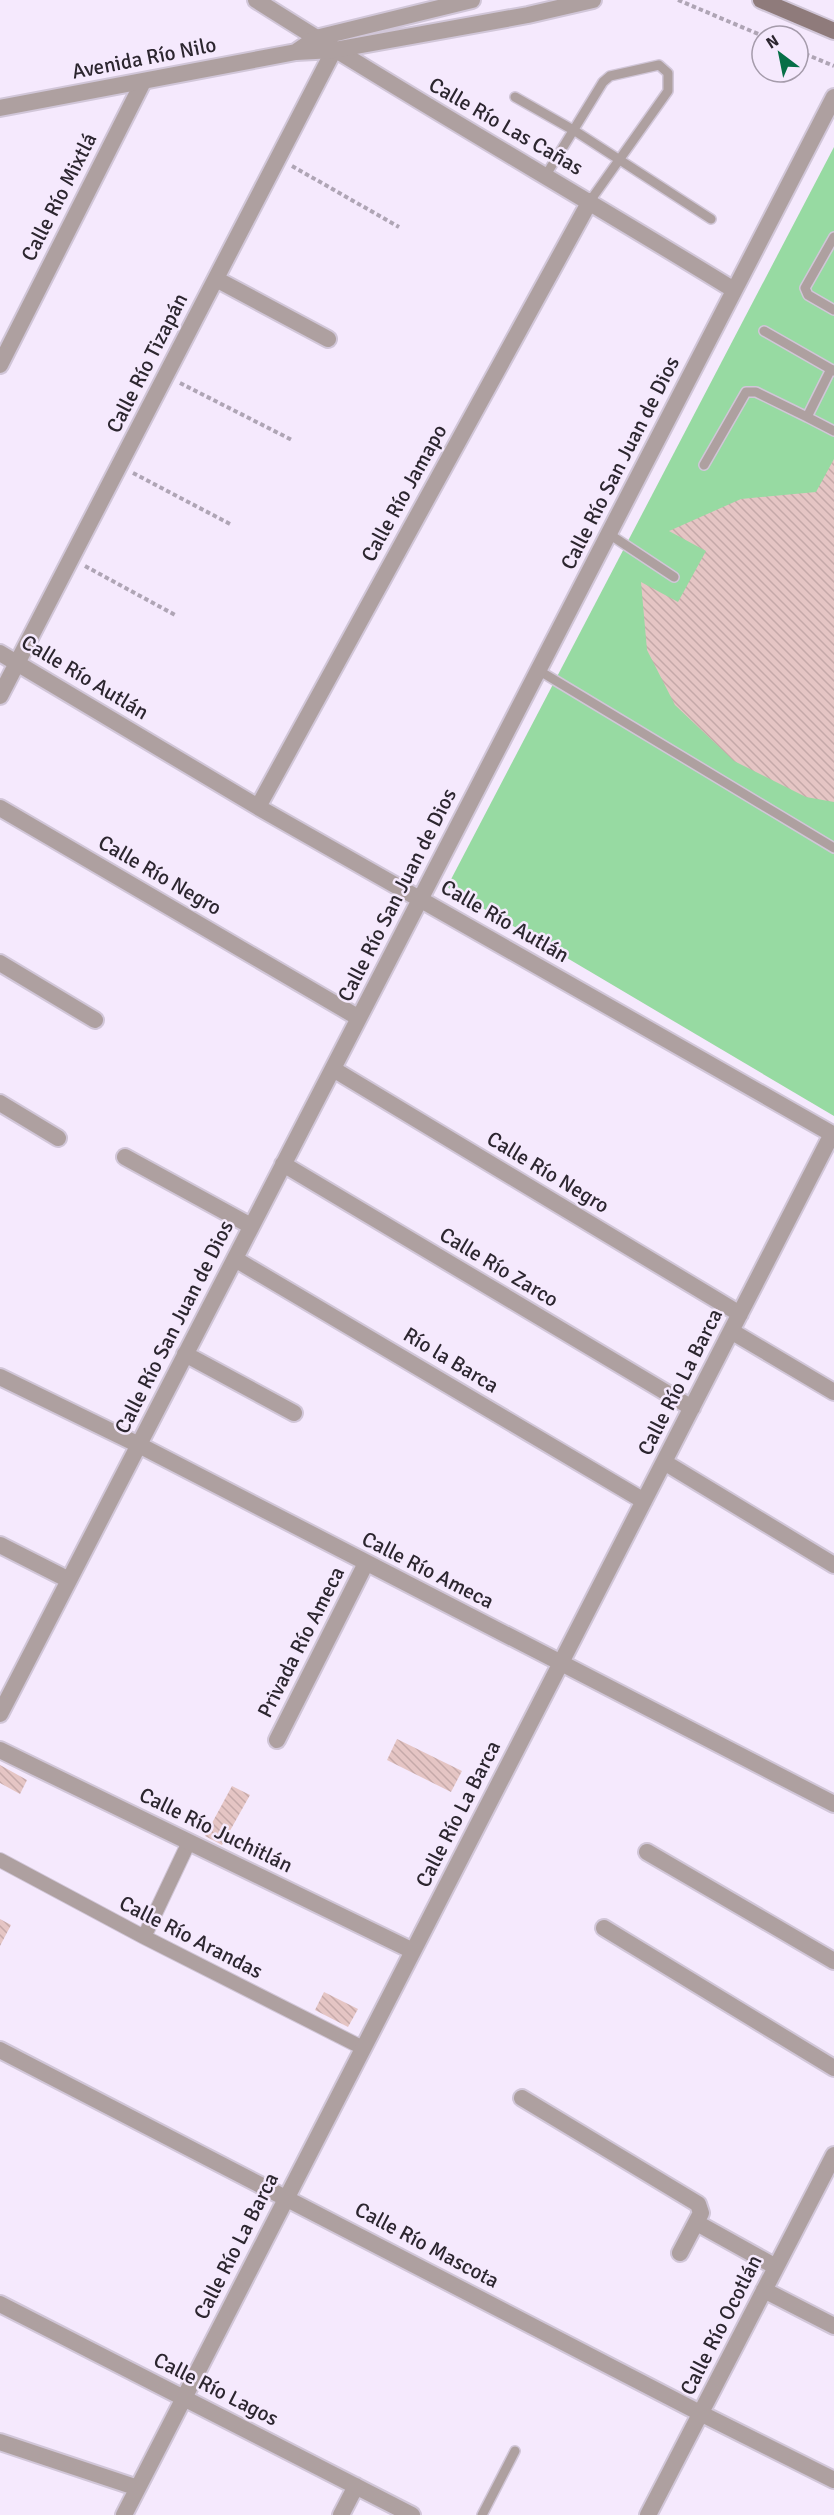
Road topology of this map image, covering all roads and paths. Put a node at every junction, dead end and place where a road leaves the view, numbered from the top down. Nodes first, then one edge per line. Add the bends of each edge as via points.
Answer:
1 (256, 0) edge
2 (472, 0) edge
3 (593, 0) edge
4 (678, 0) edge
5 (761, 0) edge
6 (750, 30) edge
7 (834, 31) edge
8 (316, 38) junction
9 (334, 50) junction
10 (296, 52) junction
11 (810, 56) edge
12 (834, 66) edge
13 (143, 82) junction
14 (515, 97) dead end
15 (834, 97) edge
16 (0, 108) edge
17 (575, 131) junction
18 (279, 158) junction
19 (618, 161) junction
20 (546, 175) junction
21 (590, 201) junction
22 (711, 219) dead end
23 (399, 227) dead end
24 (834, 237) edge
25 (216, 279) junction
26 (734, 290) junction
27 (834, 310) edge
28 (764, 331) dead end
29 (328, 339) dead end
30 (0, 365) edge
31 (832, 370) edge
32 (166, 376) junction
33 (807, 417) junction
34 (834, 431) edge
35 (292, 440) dead end
36 (119, 465) junction
37 (704, 465) dead end
38 (232, 525) dead end
39 (609, 534) junction
40 (71, 558) junction
41 (674, 577) dead end
42 (177, 616) dead end
43 (0, 653) edge
44 (17, 663) junction
45 (538, 670) junction
46 (0, 696) edge
47 (258, 807) junction
48 (0, 808) edge
49 (834, 848) edge
50 (420, 899) junction
51 (0, 963) edge
52 (359, 1018) junction
53 (95, 1020) dead end
54 (333, 1069) junction
55 (0, 1103) edge
56 (833, 1134) edge
57 (58, 1138) dead end
58 (125, 1157) dead end
59 (284, 1164) junction
60 (251, 1226) junction
61 (235, 1259) junction
62 (740, 1314) junction
63 (731, 1331) junction
64 (185, 1354) junction
65 (0, 1377) edge
66 (834, 1392) edge
67 (692, 1408) junction
68 (294, 1413) dead end
69 (139, 1445) junction
70 (664, 1462) junction
71 (644, 1501) junction
72 (0, 1545) edge
73 (366, 1563) junction
74 (834, 1565) edge
75 (69, 1580) junction
76 (560, 1664) junction
77 (1, 1711) edge
78 (277, 1740) dead end
79 (0, 1750) edge
80 (834, 1804) edge
81 (189, 1842) junction
82 (647, 1852) dead end
83 (0, 1860) edge
84 (604, 1928) dead end
85 (144, 1937) junction
86 (413, 1951) junction
87 (834, 1961) edge
88 (363, 2048) junction
89 (0, 2050) edge
90 (834, 2068) edge
91 (522, 2098) dead end
92 (834, 2155) edge
93 (287, 2197) junction
94 (697, 2223) junction
95 (680, 2253) dead end
96 (776, 2266) junction
97 (765, 2290) junction
98 (0, 2304) edge
99 (834, 2326) edge
100 (184, 2398) junction
101 (700, 2413) junction
102 (0, 2442) edge
103 (515, 2451) dead end
104 (834, 2480) edge
105 (356, 2486) junction
106 (138, 2488) junction
107 (124, 2515) edge
108 (341, 2515) edge
109 (412, 2515) edge
110 (482, 2515) edge
111 (648, 2515) edge

1 - 8 street, Calle Río Las Cañas
2 - 8 street, Avenida Río Nilo
3 - 9 street, Avenida Río Nilo
4 - 6 path
5 - 7 main road
8 - 9 street, Calle Río Las Cañas
8 - 10 street, Avenida Río Nilo
9 - 10 street, Avenida Río Nilo
9 - 18 street, Calle Río Tizapán
9 - 20 street, Calle Río Las Cañas
10 - 13 street, Avenida Río Nilo
11 - 12 path
13 - 16 street, Avenida Río Nilo
13 - 30 street, Calle Río Mixtlá
14 - 17 lane
15 - 26 street, Calle Río San Juan de Dios
17 - 19 lane
17 - 19 lane via 610,76 655,64 662,66 668,73 668,91
17 - 20 lane
18 - 23 path
18 - 25 street, Calle Río Tizapán
19 - 21 lane
19 - 22 lane
20 - 21 street, Calle Río Las Cañas
21 - 26 street, Calle Río Las Cañas
21 - 47 street, Calle Río Jamapo
24 - 27 lane via 805,288 808,295
25 - 29 street
25 - 32 street, Calle Río Tizapán
26 - 39 street, Calle Río San Juan de Dios
28 - 31 lane
31 - 33 lane
32 - 35 path
32 - 36 street, Calle Río Tizapán
33 - 34 lane
33 - 37 lane via 749,390
36 - 38 path
36 - 40 street, Calle Río Tizapán
39 - 41 lane
39 - 45 street, Calle Río San Juan de Dios
40 - 42 path
40 - 44 street, Calle Río Tizapán
43 - 44 street, Calle Río Autlán
44 - 46 street, Calle Río Tizapán
44 - 47 street, Calle Río Autlán
45 - 49 lane
45 - 50 street, Calle Río San Juan de Dios
47 - 50 street, Calle Río Autlán
48 - 52 street, Calle Río Negro
50 - 52 street, Calle Río San Juan de Dios
50 - 56 street, Calle Río Autlán
51 - 53 street
52 - 54 street, Calle Río San Juan de Dios
54 - 59 street, Calle Río San Juan de Dios
54 - 62 street, Calle Río Negro
55 - 57 street
56 - 62 street, Calle Río La Barca
58 - 60 street
59 - 60 street, Calle Río San Juan de Dios
59 - 67 street, Calle Río Zarco
60 - 61 street, Calle Río San Juan de Dios
61 - 64 street, Calle Río San Juan de Dios
61 - 71 street, Río la Barca
62 - 63 street, Calle Río La Barca
63 - 66 street
63 - 67 street, Calle Río La Barca
64 - 68 street
64 - 69 street, Calle Río San Juan de Dios
65 - 69 street, Calle Río Ameca
67 - 70 street, Calle Río La Barca
69 - 73 street, Calle Río Ameca
69 - 75 street, Calle Río San Juan de Dios
70 - 71 street, Calle Río La Barca
70 - 74 street
71 - 76 street, Calle Río La Barca
72 - 75 street
73 - 76 street, Calle Río Ameca
73 - 78 street, Privada Río Ameca
75 - 77 street, Calle Río San Juan de Dios
76 - 80 street, Calle Río Ameca
76 - 86 street, Calle Río La Barca
79 - 81 street, Calle Río Juchitlán
81 - 85 street
81 - 86 street, Calle Río Juchitlán
82 - 87 street
83 - 85 street, Calle Río Arandas
84 - 90 street
85 - 88 street, Calle Río Arandas
86 - 88 street, Calle Río La Barca
88 - 93 street, Calle Río La Barca
89 - 93 street, Calle Río Mascota
91 - 94 street via 695,2201 701,2213
92 - 96 street, Calle Río Ocotlán
93 - 100 street, Calle Río La Barca
93 - 101 street, Calle Río Mascota
94 - 95 street
94 - 96 street
96 - 97 street, Calle Río Ocotlán
97 - 99 street
97 - 101 street, Calle Río Ocotlán
98 - 100 street, Calle Río Lagos
100 - 105 street, Calle Río Lagos
100 - 106 street, Calle Río La Barca
101 - 104 street, Calle Río Mascota
101 - 111 street, Calle Río Ocotlán
102 - 106 street
103 - 110 lane
105 - 108 street
105 - 109 street, Calle Río Lagos
106 - 107 street, Calle Río La Barca

